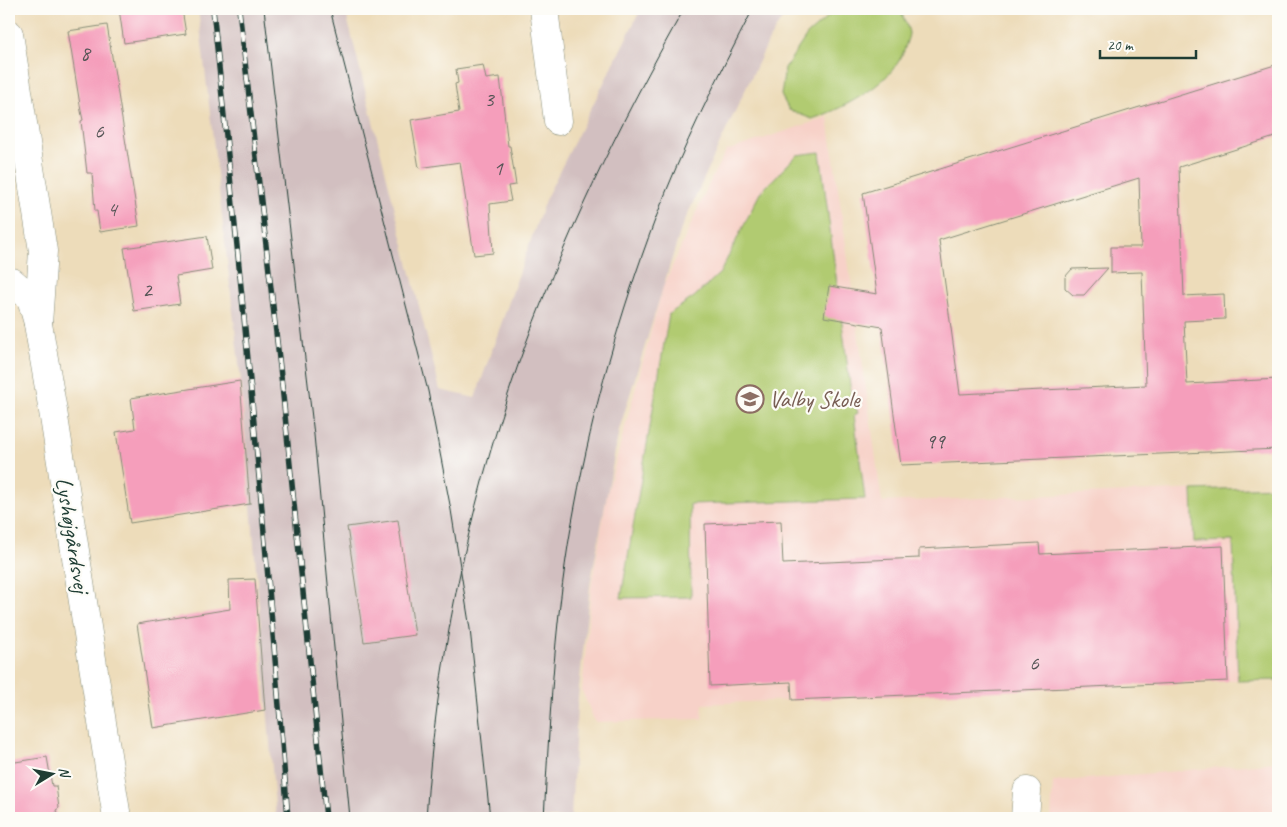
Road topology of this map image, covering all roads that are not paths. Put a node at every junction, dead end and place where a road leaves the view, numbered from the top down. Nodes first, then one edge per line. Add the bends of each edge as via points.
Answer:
1 (544, 9) edge
2 (9, 34) edge
3 (558, 121) dead end
4 (9, 282) edge
5 (38, 324) junction
6 (1027, 791) dead end
7 (117, 818) edge
8 (1025, 818) edge

1 - 3 street
2 - 5 street, Lyshøjgårdsvej via 43,251
4 - 5 street via 31,298
5 - 7 street, Lyshøjgårdsvej
6 - 8 street

